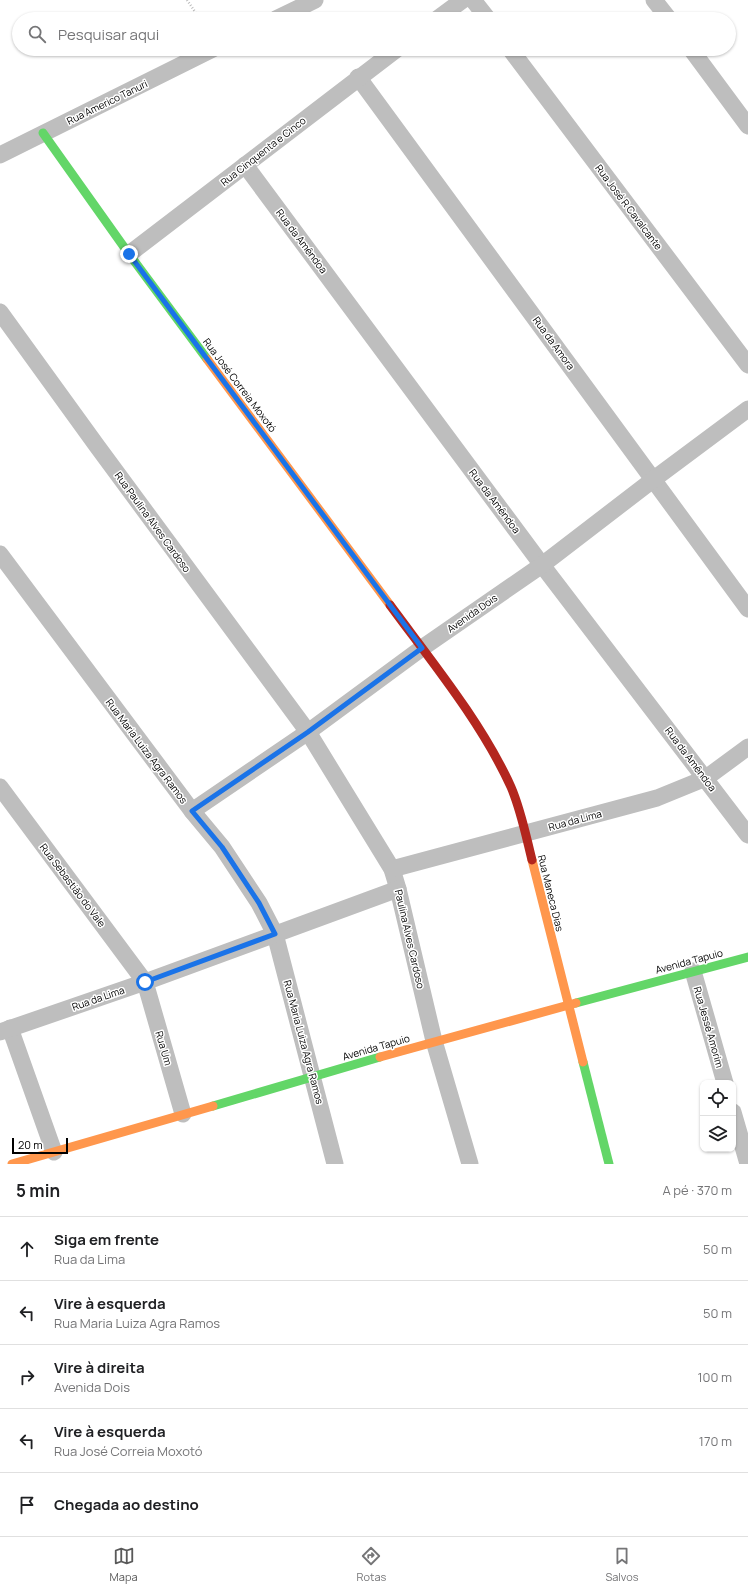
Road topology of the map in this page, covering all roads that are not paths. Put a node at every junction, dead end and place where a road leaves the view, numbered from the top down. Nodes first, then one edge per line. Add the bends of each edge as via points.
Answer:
1 (315, 0) edge
2 (463, 0) edge
3 (473, 0) edge
4 (654, 0) edge
5 (290, 12) edge
6 (447, 12) edge
7 (482, 12) edge
8 (663, 12) edge
9 (199, 56) edge
10 (387, 56) edge
11 (515, 56) edge
12 (696, 56) edge
13 (358, 77) junction
14 (748, 126) edge
15 (43, 133) junction
16 (0, 155) edge
17 (245, 165) junction
18 (129, 254) junction
19 (0, 312) edge
20 (748, 366) edge
21 (748, 409) edge
22 (654, 478) junction
23 (0, 554) edge
24 (542, 565) junction
25 (748, 609) edge
26 (422, 648) junction
27 (308, 732) junction
28 (748, 747) edge
29 (706, 778) junction
30 (0, 788) edge
31 (192, 811) junction
32 (525, 833) junction
33 (748, 835) edge
34 (392, 869) junction
35 (398, 889) junction
36 (275, 934) junction
37 (748, 957) edge
38 (693, 971) junction
39 (145, 982) junction
40 (568, 1006) junction
41 (3, 1030) edge
42 (434, 1041) junction
43 (313, 1077) junction
44 (724, 1080) edge
45 (182, 1114) junction
46 (734, 1116) edge
47 (54, 1152) junction
48 (12, 1164) edge
49 (335, 1164) edge
50 (470, 1164) edge
51 (609, 1164) edge
52 (748, 1164) edge

1 - 5 street
2 - 6 street
3 - 7 street
4 - 8 street
9 - 15 street, Rua Americo Tanuri
10 - 13 street, Rua Cinquenta e Cinco
11 - 20 street, Rua José R Cavalcante
12 - 14 street
13 - 17 street, Rua Cinquenta e Cinco
13 - 22 street, Rua da Amora
15 - 16 street, Rua Americo Tanuri
15 - 18 street, Rua José Correia Moxotó
17 - 18 street, Rua Cinquenta e Cinco
17 - 24 street, Rua da Amêndoa
18 - 26 street, Rua José Correia Moxotó
19 - 27 street, Rua Paulina Alves Cardoso
21 - 22 street, Avenida Dois
22 - 24 street, Avenida Dois
22 - 25 street, Rua da Amora
23 - 31 street, Rua Maria Luiza Agra Ramos
24 - 26 street, Avenida Dois
24 - 29 street, Rua da Amêndoa
26 - 27 street, Avenida Dois
26 - 32 street, Rua Maneca Dias via 489,746 511,788
27 - 31 street, Avenida Dois
27 - 34 street, Paulina Alves Cardoso
28 - 29 street, Rua da Lima
29 - 32 street, Rua da Lima via 657,798
29 - 33 street, Rua da Amêndoa
30 - 39 street, Rua Sebastião do Vale
31 - 36 street, Rua Maria Luiza Agra Ramos via 222,847 259,903
32 - 34 street, Rua da Lima
32 - 40 street, Rua Maneca Dias
34 - 35 street, Paulina Alves Cardoso
35 - 36 street, Rua da Lima
35 - 42 street, Paulina Alves Cardoso
36 - 39 street, Rua da Lima
36 - 43 street, Rua Maria Luiza Agra Ramos
37 - 38 street, Avenida Tapuio
38 - 40 street, Avenida Tapuio
38 - 44 street, Rua Jessé Amorim
39 - 41 street, Rua da Lima
39 - 45 street, Rua Um
40 - 42 street, Avenida Tapuio
40 - 51 street, Rua Maneca Dias
41 - 47 street
42 - 43 street, Avenida Tapuio
42 - 50 street, Paulina Alves Cardoso
43 - 45 street, Avenida Tapuio
43 - 49 street, Rua Maria Luiza Agra Ramos
45 - 47 street, Avenida Tapuio
46 - 52 street
47 - 48 street, Avenida Tapuio

